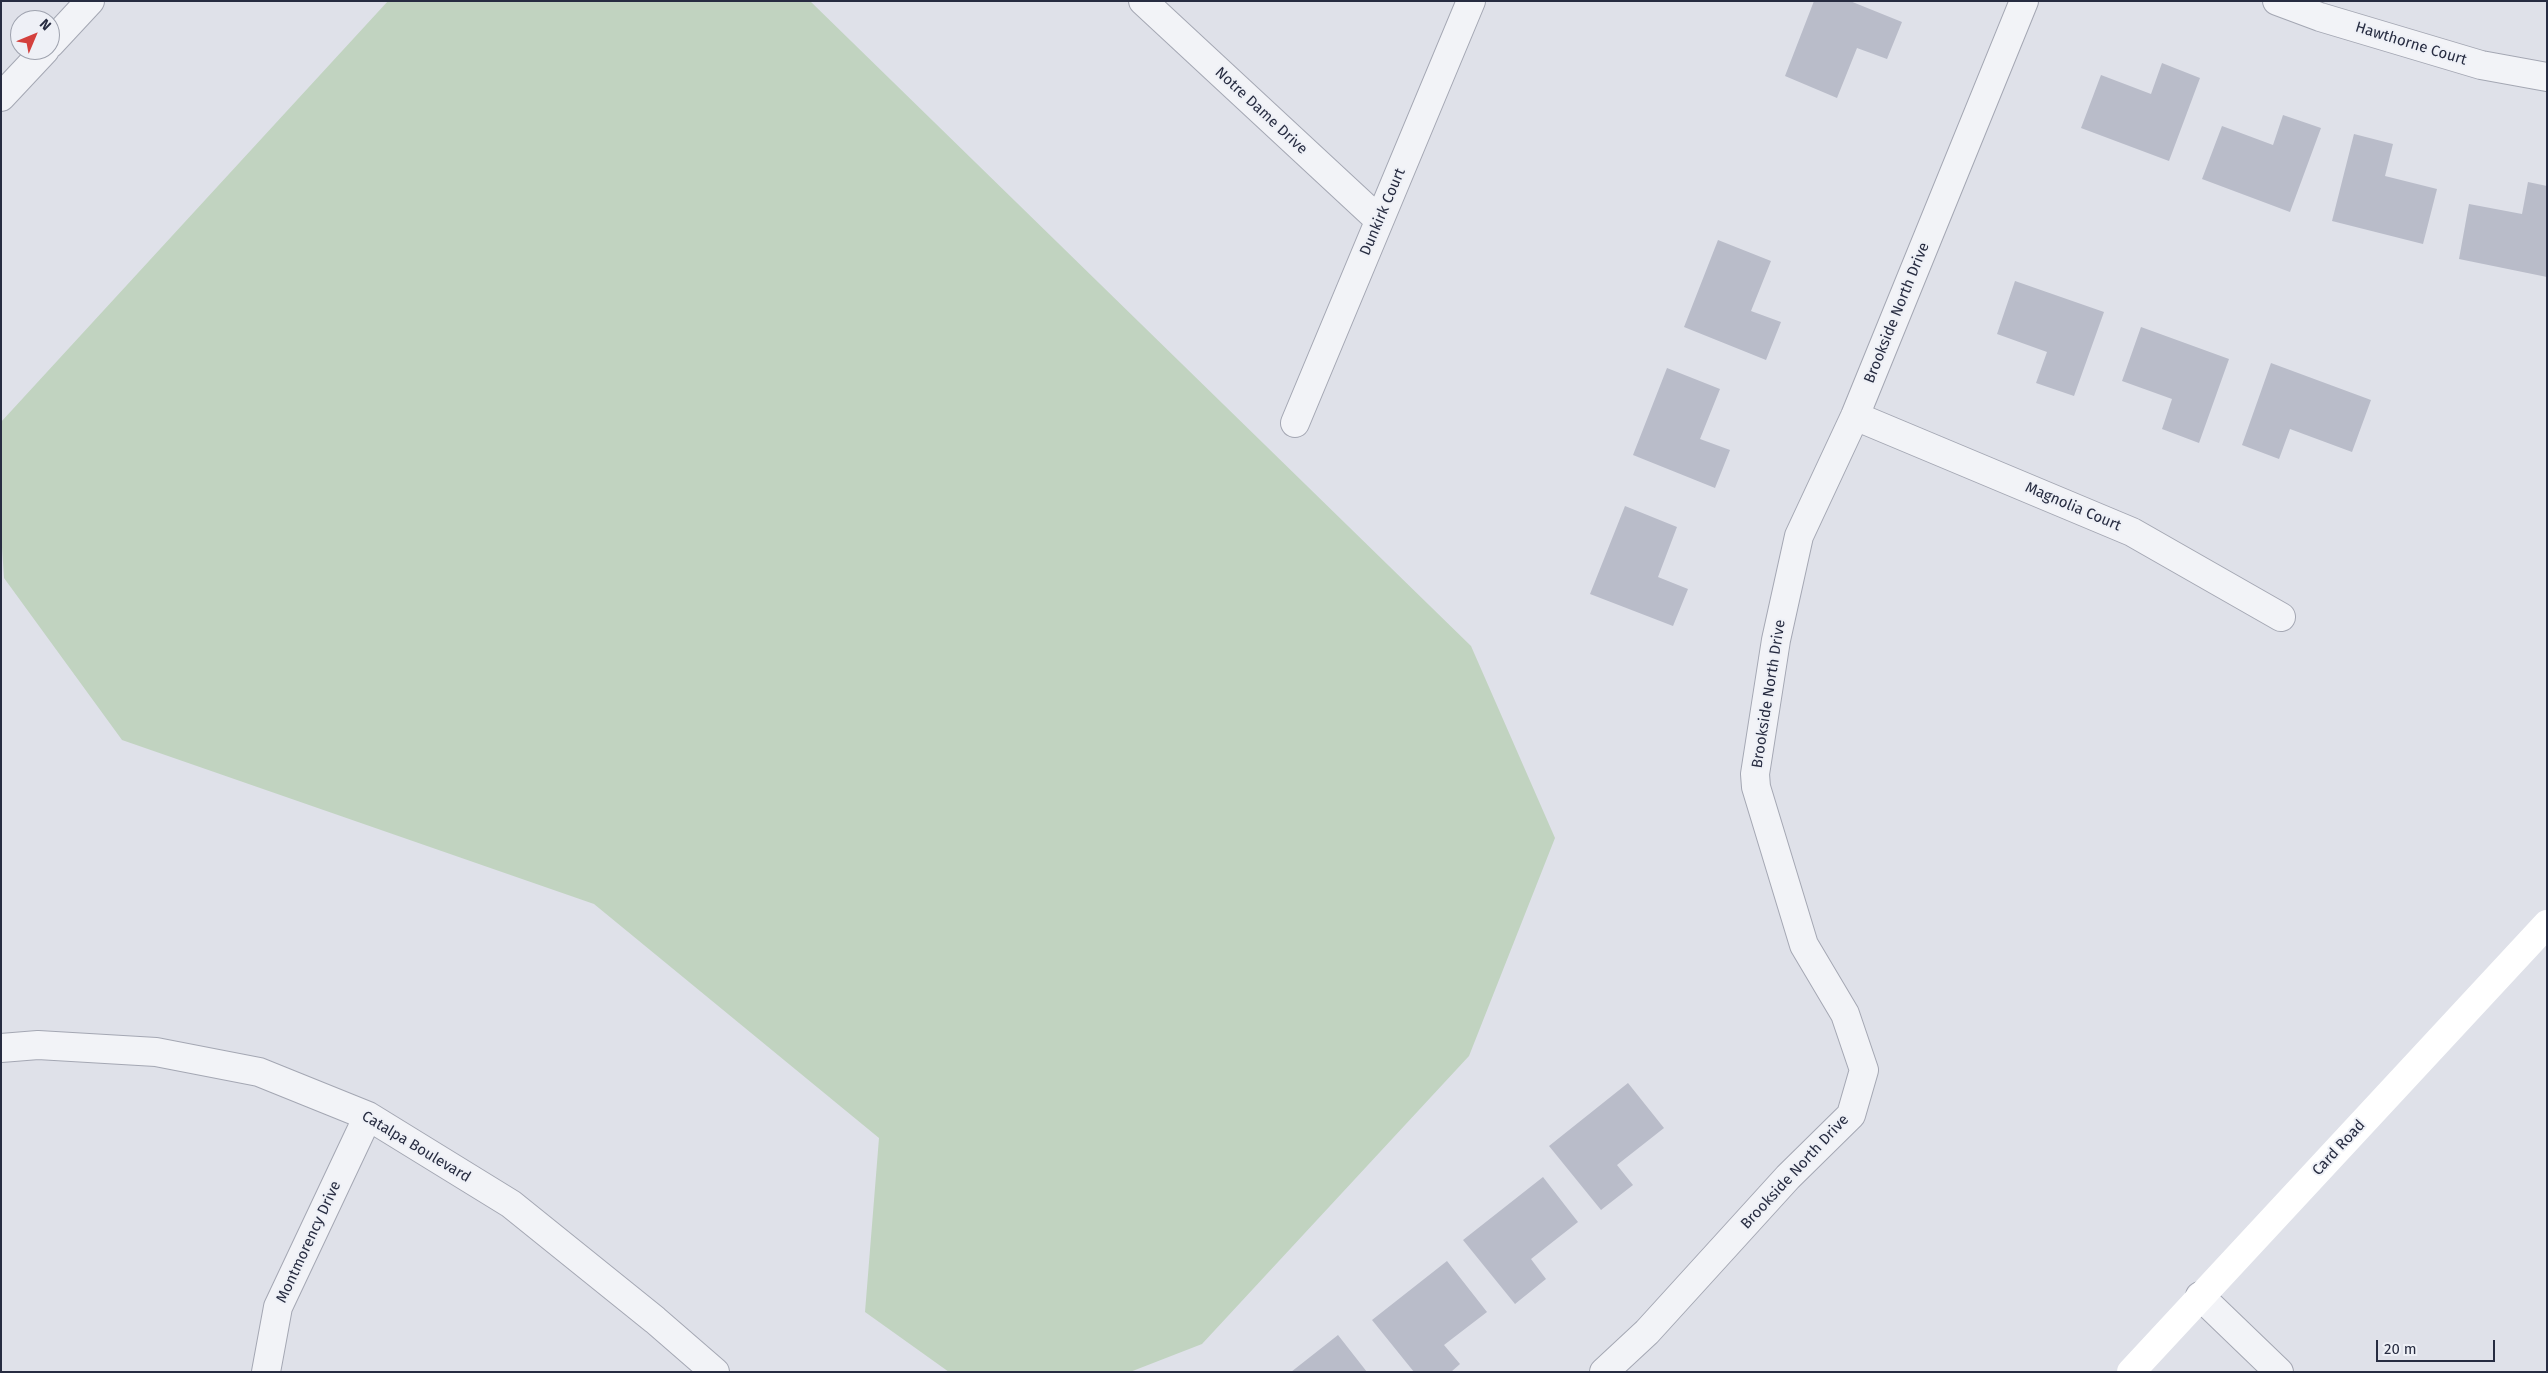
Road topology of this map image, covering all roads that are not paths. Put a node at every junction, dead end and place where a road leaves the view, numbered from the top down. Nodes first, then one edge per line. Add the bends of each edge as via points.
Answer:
1 (90, 1) edge
2 (1143, 1) edge
3 (1471, 1) edge
4 (2024, 1) edge
5 (2277, 1) edge
6 (60, 33) edge
7 (36, 60) edge
8 (2547, 77) edge
9 (1, 97) edge
10 (1380, 220) junction
11 (1855, 416) junction
12 (1295, 423) dead end
13 (2281, 617) dead end
14 (2547, 924) edge
15 (1, 1048) edge
16 (368, 1116) junction
17 (2200, 1296) junction
18 (266, 1372) edge
19 (715, 1372) edge
20 (1604, 1372) edge
21 (2131, 1372) edge
22 (2279, 1372) edge

1 - 6 street
2 - 10 street, Notre Dame Drive
3 - 10 street, Dunkirk Court
4 - 11 street, Brookside North Drive
5 - 8 street, Hawthorne Court via 2320,18 2481,65
7 - 9 street
10 - 12 street, Dunkirk Court
11 - 13 street, Magnolia Court via 2132,532
11 - 20 street, Brookside North Drive via 1799,536 1776,640 1755,774 1804,945 1844,1014 1864,1070 1851,1115 1788,1177 1646,1332
14 - 17 street, Card Road
15 - 16 street, Catalpa Boulevard via 38,1045 165,1054 259,1072
16 - 18 street, Montmorency Drive via 278,1307
16 - 19 street, Catalpa Boulevard via 511,1204
17 - 21 street, Card Road
17 - 22 street

